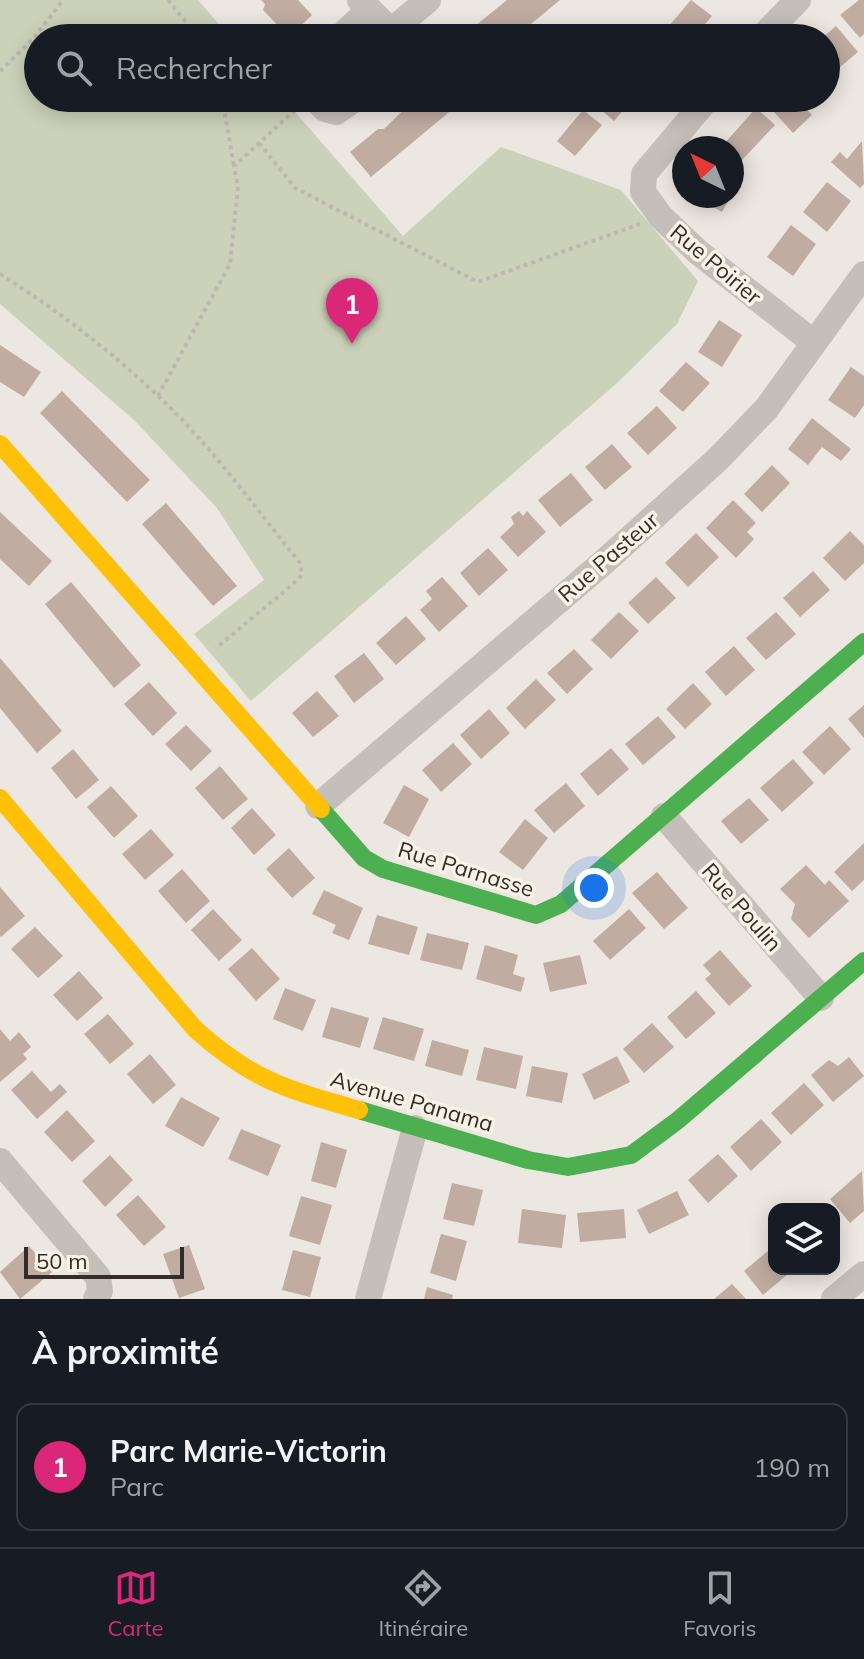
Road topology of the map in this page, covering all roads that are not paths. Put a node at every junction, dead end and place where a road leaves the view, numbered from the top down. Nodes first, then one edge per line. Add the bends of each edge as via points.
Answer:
1 (428, 0) edge
2 (798, 0) edge
3 (365, 5) edge
4 (350, 24) edge
5 (382, 24) edge
6 (403, 24) edge
7 (775, 24) edge
8 (696, 112) edge
9 (864, 274) edge
10 (813, 342) junction
11 (0, 444) edge
12 (864, 642) edge
13 (0, 798) edge
14 (318, 806) junction
15 (664, 816) junction
16 (864, 961) edge
17 (821, 998) junction
18 (415, 1128) junction
19 (0, 1161) edge
20 (864, 1274) edge
21 (96, 1299) edge
22 (368, 1299) edge
23 (834, 1299) edge

1 - 6 street
2 - 7 street
3 - 4 street
3 - 5 street
8 - 10 street, Rue Poirier via 644,174 643,192 698,252
9 - 10 street, Rue Pasteur
10 - 14 street, Rue Pasteur via 767,408 718,459
11 - 14 street, Rue Parnasse
12 - 15 street, Rue Parnasse
13 - 18 street, Avenue Panama via 195,1029 226,1057 270,1084
14 - 15 street, Rue Parnasse via 364,858 383,869 536,915 561,904
15 - 17 street, Rue Poulin
16 - 17 street, Avenue Panama
17 - 18 street, Avenue Panama via 631,1155 568,1167
18 - 22 street
19 - 21 street via 98,1277
20 - 23 street

